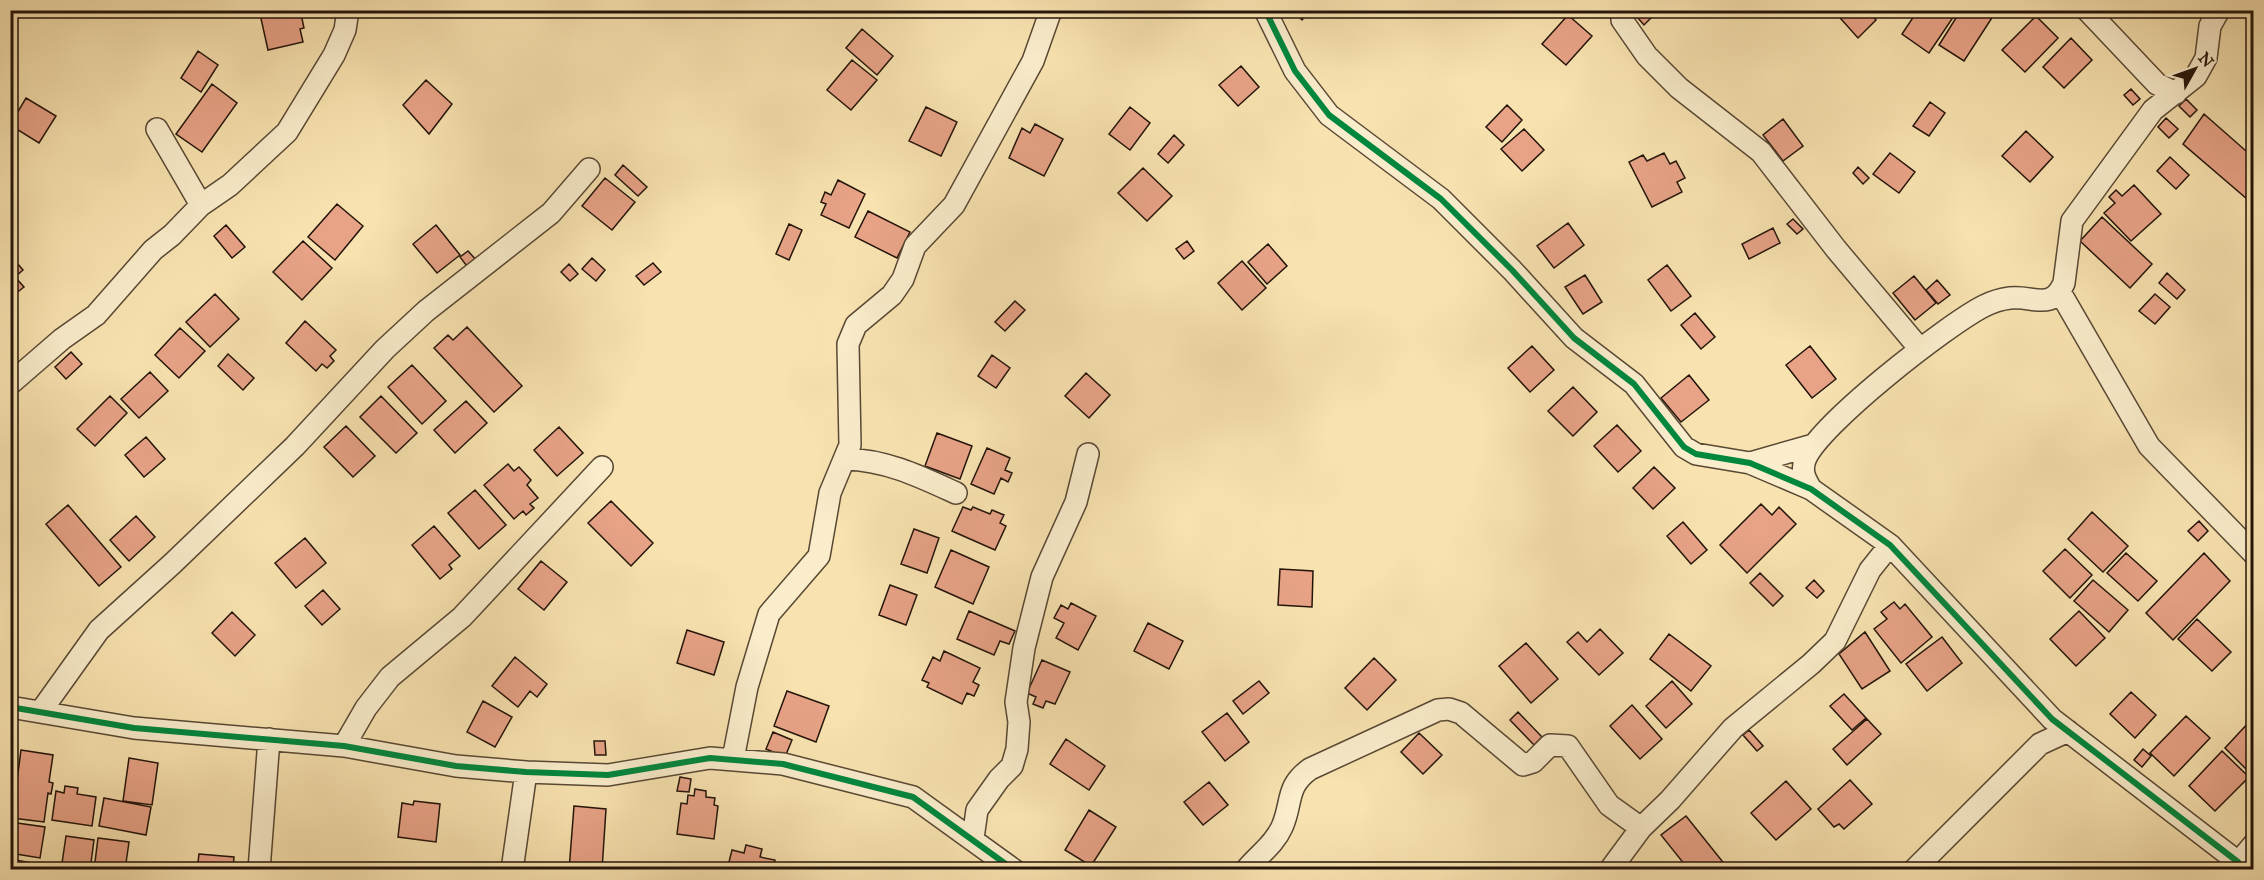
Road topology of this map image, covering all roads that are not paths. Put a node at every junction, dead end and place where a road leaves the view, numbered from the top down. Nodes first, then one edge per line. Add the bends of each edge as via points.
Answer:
1 (348, 10) edge
2 (1051, 10) edge
3 (1265, 10) edge
4 (2087, 10) edge
5 (2219, 10) edge
6 (1622, 20) dead end
7 (2176, 93) junction
8 (157, 129) dead end
9 (589, 169) dead end
10 (201, 205) junction
11 (2060, 292) junction
12 (1920, 349) junction
13 (10, 384) edge
14 (1813, 445) junction
15 (1088, 454) dead end
16 (845, 459) junction
17 (1750, 463) junction
18 (602, 467) dead end
19 (1811, 489) junction
20 (956, 493) dead end
21 (1890, 545) junction
22 (2253, 554) edge
23 (10, 707) edge
24 (41, 711) junction
25 (2068, 731) junction
26 (269, 739) junction
27 (344, 746) junction
28 (733, 759) junction
29 (526, 772) junction
30 (1641, 828) junction
31 (973, 838) junction
32 (2253, 844) edge
33 (2235, 866) edge
34 (259, 870) edge
35 (512, 870) edge
36 (1014, 870) edge
37 (1246, 870) edge
38 (1610, 870) edge
39 (1914, 870) edge

1 - 10 street via 345,30 334,55 287,132
2 - 16 street via 1033,61 954,205 915,246 903,279 892,295 856,325 848,344 850,445
3 - 17 street via 1295,71 1329,115 1441,199 1574,338 1634,384 1684,447 1696,454
4 - 7 street via 2157,84
5 - 7 street via 2210,26 2206,58 2196,76
6 - 12 street via 1647,56 1679,88 1761,152
7 - 11 street via 2153,110 2072,221
8 - 10 street
9 - 24 street via 551,213 426,311 385,349 295,446 99,630
10 - 13 street via 135,269 96,315
11 - 12 street via 2045,302 2011,297 1982,307
11 - 22 street via 2149,446
12 - 14 street
14 - 17 street
14 - 19 street via 1803,476
15 - 31 street via 1076,502 1042,577 1024,648 1016,702 1017,749 1012,766 977,810
16 - 20 street via 872,459
16 - 28 street via 830,493 819,556 769,614 760,637
17 - 19 street
18 - 27 street via 462,617 390,676
19 - 21 street
21 - 25 street via 2052,719
21 - 30 street via 1870,570 1835,640 1733,728
23 - 24 street
24 - 26 street via 134,728
25 - 33 street
25 - 39 street via 2040,744
26 - 27 street
26 - 34 street
27 - 29 street via 456,766
28 - 29 street via 710,758 608,775
28 - 31 street via 783,764 898,791
29 - 35 street
30 - 37 street via 1609,805 1568,746 1550,745 1533,762 1523,765 1461,713 1438,710 1298,778 1291,789 1282,826 1265,853
30 - 38 street
31 - 36 street
32 - 33 street

